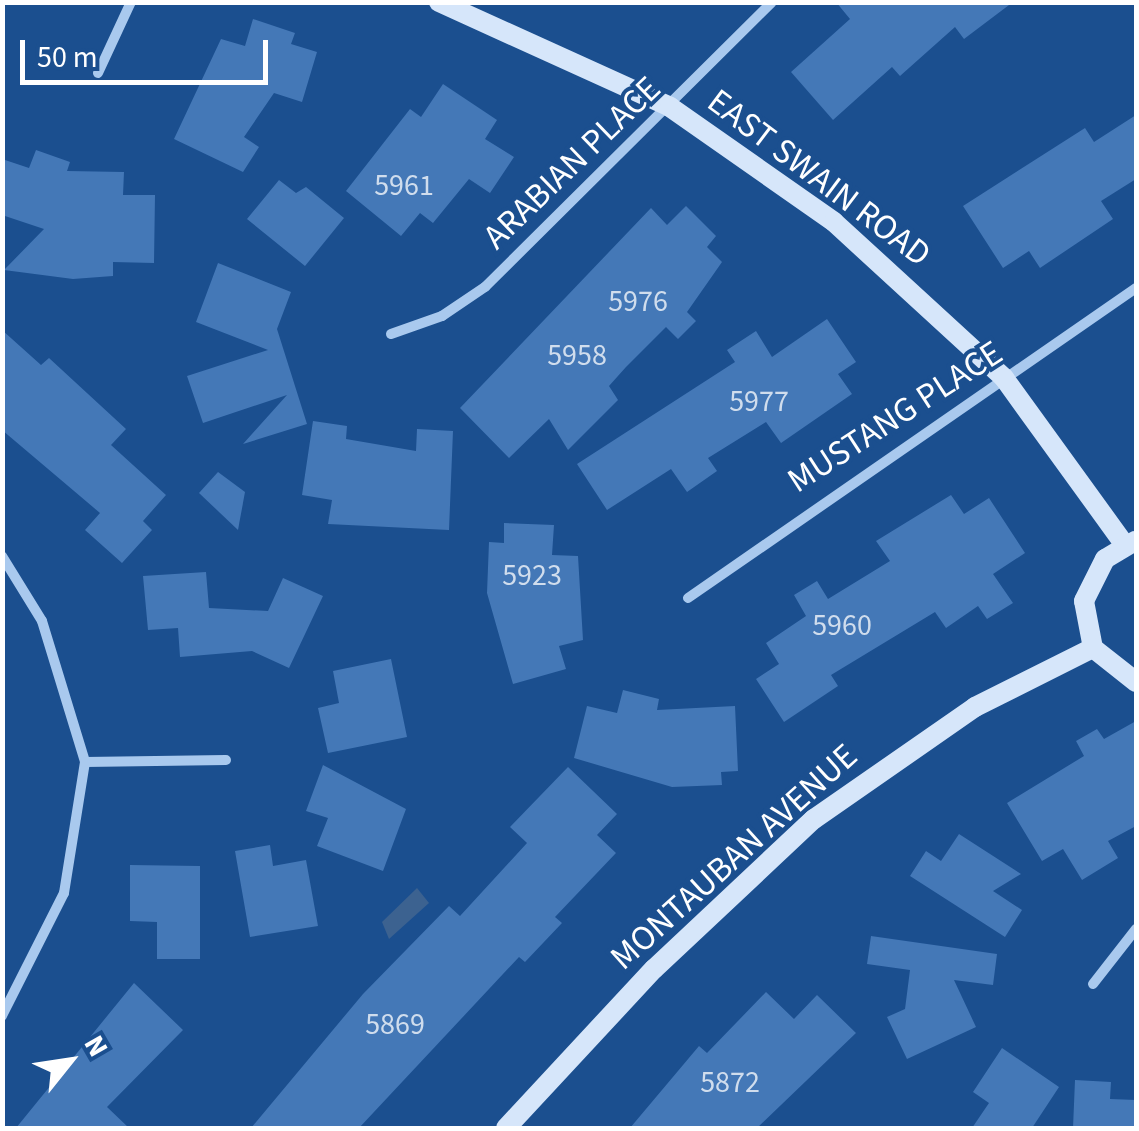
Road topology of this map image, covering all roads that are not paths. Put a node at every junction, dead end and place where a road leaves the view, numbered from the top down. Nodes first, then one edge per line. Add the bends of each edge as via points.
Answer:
1 (131, 2) edge
2 (439, 2) edge
3 (772, 2) edge
4 (98, 72) dead end
5 (670, 108) junction
6 (1136, 288) edge
7 (391, 334) dead end
8 (1004, 378) junction
9 (1130, 542) edge
10 (2, 556) edge
11 (688, 598) dead end
12 (1093, 648) junction
13 (1136, 682) edge
14 (226, 760) dead end
15 (85, 762) junction
16 (1136, 930) edge
17 (1093, 984) dead end
18 (2, 1016) edge
19 (506, 1128) edge

1 - 4 street
2 - 5 street, EAST SWAIN ROAD
3 - 5 street, ARABIAN PLACE
5 - 7 street, ARABIAN PLACE via 485,287 442,316
5 - 8 street, EAST SWAIN ROAD via 834,222
6 - 8 street, MUSTANG PLACE
8 - 9 street, EAST SWAIN ROAD
8 - 11 street, MUSTANG PLACE
9 - 12 street via 1105,558 1084,601
10 - 15 street via 42,621
12 - 13 street
12 - 19 street, MONTAUBAN AVENUE via 960,716 814,819 654,969
14 - 15 street
15 - 18 street via 64,894
16 - 17 street

